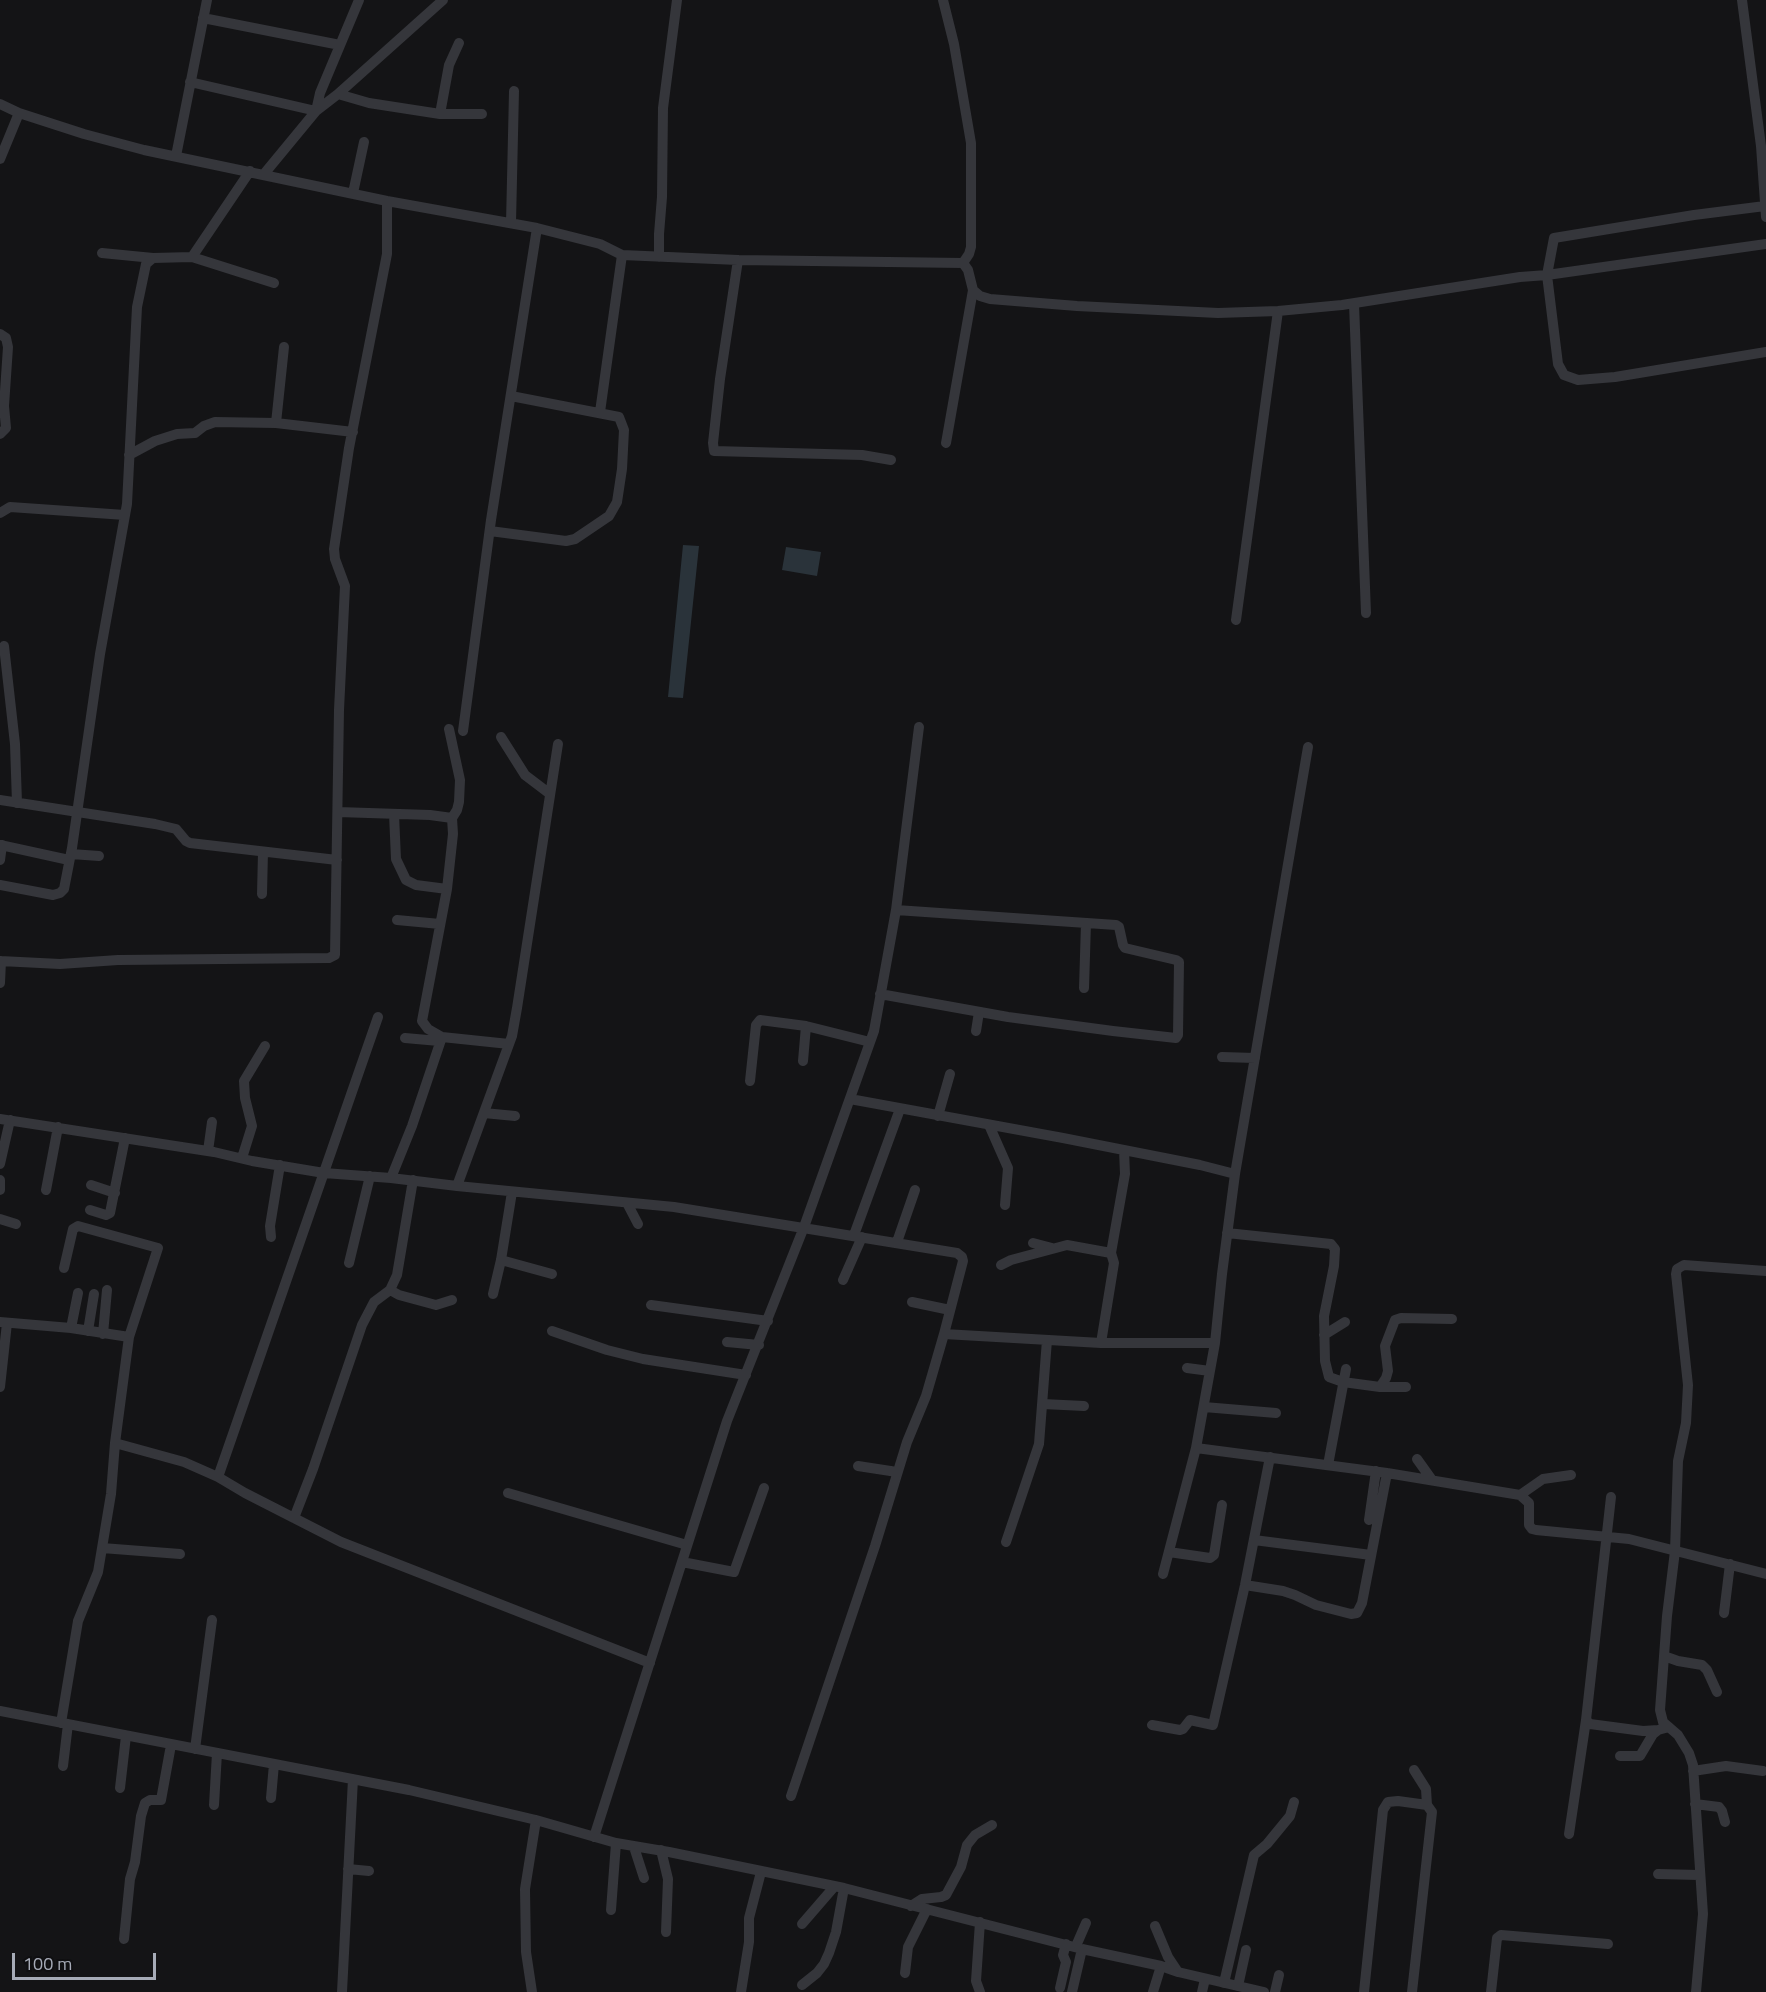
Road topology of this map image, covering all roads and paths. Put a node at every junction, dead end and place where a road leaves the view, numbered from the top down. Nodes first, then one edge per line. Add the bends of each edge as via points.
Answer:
1 (207, 0) edge
2 (359, 0) edge
3 (443, 0) edge
4 (677, 0) edge
5 (943, 0) edge
6 (1742, 0) edge
7 (203, 18) junction
8 (459, 43) dead end
9 (340, 45) junction
10 (190, 82) junction
11 (514, 91) dead end
12 (338, 94) junction
13 (0, 104) edge
14 (316, 111) junction
15 (20, 113) junction
16 (440, 114) junction
17 (482, 114) dead end
18 (364, 142) dead end
19 (176, 156) junction
20 (0, 159) edge
21 (250, 171) junction
22 (264, 174) junction
23 (352, 193) junction
24 (387, 201) junction
25 (1766, 212) edge
26 (511, 223) junction
27 (537, 228) junction
28 (1766, 244) edge
29 (102, 254) dead end
30 (622, 255) junction
31 (192, 257) junction
32 (659, 257) junction
33 (153, 258) junction
34 (738, 260) junction
35 (963, 263) junction
36 (1547, 275) junction
37 (274, 283) dead end
38 (973, 290) junction
39 (1354, 304) junction
40 (1278, 311) junction
41 (0, 334) edge
42 (284, 347) dead end
43 (1766, 352) edge
44 (511, 396) junction
45 (600, 412) junction
46 (276, 423) junction
47 (352, 432) junction
48 (0, 434) edge
49 (946, 442) dead end
50 (129, 455) junction
51 (891, 460) dead end
52 (0, 513) edge
53 (125, 515) junction
54 (490, 531) junction
55 (1366, 613) dead end
56 (1236, 620) dead end
57 (4, 646) dead end
58 (919, 727) dead end
59 (448, 729) dead end
60 (463, 731) dead end
61 (501, 736) dead end
62 (558, 744) dead end
63 (1308, 747) dead end
64 (550, 794) junction
65 (0, 800) edge
66 (17, 803) junction
67 (338, 812) junction
68 (77, 813) junction
69 (394, 814) junction
70 (452, 818) junction
71 (1, 845) edge
72 (263, 852) junction
73 (99, 856) dead end
74 (70, 857) junction
75 (0, 860) edge
76 (337, 860) junction
77 (0, 885) edge
78 (447, 889) junction
79 (262, 894) dead end
80 (896, 909) junction
81 (397, 920) dead end
82 (1086, 923) junction
83 (440, 924) junction
84 (1, 961) edge
85 (0, 983) edge
86 (1084, 988) dead end
87 (880, 994) junction
88 (979, 1012) junction
89 (378, 1017) dead end
90 (806, 1026) junction
91 (976, 1030) dead end
92 (405, 1038) dead end
93 (441, 1039) junction
94 (870, 1042) junction
95 (509, 1044) junction
96 (266, 1046) dead end
97 (1221, 1057) dead end
98 (1255, 1058) junction
99 (803, 1061) dead end
100 (950, 1074) dead end
101 (750, 1081) dead end
102 (850, 1099) junction
103 (900, 1109) junction
104 (484, 1113) junction
105 (516, 1116) dead end
106 (938, 1116) junction
107 (5, 1119) edge
108 (212, 1122) dead end
109 (989, 1125) junction
110 (58, 1127) junction
111 (125, 1138) junction
112 (208, 1150) junction
113 (1124, 1150) junction
114 (242, 1158) junction
115 (0, 1164) edge
116 (280, 1165) junction
117 (324, 1173) junction
118 (1235, 1174) junction
119 (370, 1176) junction
120 (391, 1178) junction
121 (0, 1180) edge
122 (413, 1180) junction
123 (91, 1185) dead end
124 (457, 1186) junction
125 (0, 1190) edge
126 (46, 1190) dead end
127 (915, 1190) dead end
128 (512, 1192) junction
129 (115, 1193) junction
130 (627, 1203) junction
131 (1005, 1205) dead end
132 (90, 1210) dead end
133 (0, 1219) edge
134 (16, 1224) dead end
135 (638, 1224) dead end
136 (804, 1227) junction
137 (1227, 1233) junction
138 (858, 1236) junction
139 (270, 1237) dead end
140 (897, 1242) junction
141 (1034, 1243) dead end
142 (1052, 1248) junction
143 (1111, 1253) junction
144 (501, 1260) junction
145 (349, 1263) dead end
146 (1001, 1265) dead end
147 (64, 1268) dead end
148 (1766, 1270) edge
149 (552, 1274) dead end
150 (843, 1280) dead end
151 (107, 1290) dead end
152 (390, 1290) junction
153 (78, 1293) dead end
154 (94, 1294) dead end
155 (493, 1294) dead end
156 (452, 1299) dead end
157 (912, 1302) dead end
158 (651, 1305) dead end
159 (950, 1310) junction
160 (1452, 1319) dead end
161 (768, 1321) junction
162 (3, 1322) edge
163 (1345, 1322) dead end
164 (70, 1328) junction
165 (88, 1331) junction
166 (552, 1332) dead end
167 (103, 1334) junction
168 (944, 1334) junction
169 (1324, 1335) junction
170 (129, 1337) junction
171 (1047, 1340) junction
172 (727, 1342) dead end
173 (1101, 1343) junction
174 (1215, 1343) junction
175 (759, 1345) junction
176 (1187, 1368) dead end
177 (1346, 1369) dead end
178 (1210, 1371) junction
179 (746, 1375) junction
180 (1343, 1382) junction
181 (0, 1387) edge
182 (1380, 1387) junction
183 (1406, 1387) dead end
184 (1043, 1404) junction
185 (1084, 1406) dead end
186 (1204, 1407) junction
187 (1276, 1413) dead end
188 (115, 1443) junction
189 (1196, 1448) junction
190 (1270, 1457) junction
191 (1417, 1459) dead end
192 (1328, 1465) junction
193 (858, 1466) dead end
194 (1382, 1472) junction
195 (897, 1473) junction
196 (1571, 1475) dead end
197 (218, 1477) junction
198 (1432, 1480) junction
199 (764, 1488) dead end
200 (508, 1493) dead end
201 (1520, 1495) junction
202 (1611, 1497) dead end
203 (1222, 1505) dead end
204 (294, 1518) junction
205 (1369, 1520) dead end
206 (1606, 1537) junction
207 (1254, 1540) junction
208 (1006, 1542) dead end
209 (687, 1545) junction
210 (102, 1548) junction
211 (1675, 1551) junction
212 (1169, 1552) junction
213 (180, 1554) dead end
214 (1371, 1555) junction
215 (682, 1562) junction
216 (1730, 1564) junction
217 (1163, 1574) dead end
218 (1766, 1574) edge
219 (1245, 1585) junction
220 (1724, 1613) dead end
221 (212, 1620) dead end
222 (1664, 1656) junction
223 (650, 1663) junction
224 (1717, 1692) dead end
225 (0, 1711) edge
226 (1586, 1720) junction
227 (64, 1724) junction
228 (1152, 1725) dead end
229 (1664, 1729) junction
230 (126, 1736) junction
231 (171, 1745) junction
232 (195, 1749) junction
233 (217, 1753) junction
234 (1620, 1756) dead end
235 (274, 1764) junction
236 (63, 1766) dead end
237 (1414, 1770) dead end
238 (1693, 1771) junction
239 (1762, 1771) dead end
240 (353, 1779) junction
241 (120, 1788) dead end
242 (791, 1796) dead end
243 (271, 1798) dead end
244 (1294, 1802) dead end
245 (214, 1804) dead end
246 (1695, 1804) junction
247 (1427, 1805) junction
248 (536, 1820) junction
249 (1725, 1822) dead end
250 (992, 1825) dead end
251 (1569, 1834) dead end
252 (594, 1837) junction
253 (616, 1843) junction
254 (634, 1846) junction
255 (661, 1850) junction
256 (348, 1869) junction
257 (369, 1871) dead end
258 (761, 1872) junction
259 (1658, 1874) dead end
260 (1699, 1875) junction
261 (644, 1878) dead end
262 (839, 1887) junction
263 (911, 1906) junction
264 (927, 1909) junction
265 (611, 1910) dead end
266 (980, 1923) junction
267 (1086, 1923) dead end
268 (802, 1924) dead end
269 (1155, 1926) dead end
270 (666, 1932) dead end
271 (124, 1939) dead end
272 (1608, 1944) dead end
273 (1075, 1946) junction
274 (1246, 1950) dead end
275 (1161, 1966) junction
276 (1178, 1972) junction
277 (905, 1973) dead end
278 (1279, 1975) dead end
279 (1205, 1979) junction
280 (1224, 1983) junction
281 (802, 1985) dead end
282 (1238, 1986) junction
283 (1060, 1988) dead end
284 (342, 1992) edge
285 (532, 1992) edge
286 (741, 1992) edge
287 (980, 1992) edge
288 (1072, 1992) edge
289 (1153, 1992) edge
290 (1202, 1992) edge
291 (1264, 1992) edge
292 (1275, 1992) edge
293 (1364, 1992) edge
294 (1412, 1992) edge
295 (1491, 1992) edge
296 (1696, 1992) edge

1 - 7 street
2 - 9 street
3 - 12 street
4 - 32 street via 663,108
5 - 35 street via 971,143 971,247
6 - 25 street
7 - 9 street
7 - 10 street
8 - 16 street via 449,65
9 - 14 street
10 - 14 street
10 - 19 street
11 - 26 street
12 - 14 street
12 - 16 street
13 - 15 street
14 - 22 street
15 - 19 street via 84,134
15 - 20 street
16 - 17 street
18 - 23 street
19 - 21 street
21 - 22 street
21 - 31 street
22 - 23 street
23 - 24 street
24 - 26 street
24 - 47 street via 387,254
25 - 36 street via 1694,215 1554,238
26 - 27 street
27 - 30 street via 600,244
27 - 44 street
28 - 36 street
29 - 33 street
30 - 32 street
30 - 45 street
31 - 33 street
31 - 37 street
32 - 34 street
33 - 50 street via 146,264 137,308
34 - 35 street
34 - 51 street via 714,451 862,455
35 - 38 street
36 - 39 street
36 - 43 street via 1558,364 1564,375 1578,380
38 - 40 street via 990,298 1077,306 1218,313
38 - 49 street
39 - 40 street
39 - 55 street
40 - 56 street
41 - 48 street via 6,338 8,347 6,425
42 - 46 street
44 - 45 street
44 - 54 street
45 - 54 street via 619,417 624,430 617,502 609,516 566,541
46 - 47 street
46 - 50 street via 210,423 195,433 168,436
47 - 67 street via 334,549 345,586
50 - 53 street
52 - 53 street via 10,507
53 - 68 street
54 - 60 street
57 - 66 street
58 - 80 street
59 - 70 street via 460,780 459,802
61 - 64 street via 525,775
62 - 64 street
63 - 98 street
64 - 95 street
65 - 66 street
66 - 68 street
67 - 69 street
67 - 76 street
68 - 72 street via 176,829 190,843
68 - 74 street
69 - 70 street
69 - 78 street via 396,859 406,880
70 - 78 street
71 - 74 street
71 - 75 street
72 - 76 street
72 - 79 street
73 - 74 street
74 - 77 street via 60,893
76 - 84 street via 333,957 60,964
78 - 83 street
80 - 82 street
80 - 87 street
81 - 83 street
82 - 86 street
82 - 88 street via 1116,925 1124,947 1179,962 1177,1037
83 - 93 street via 422,1022
84 - 85 street
87 - 88 street
87 - 94 street
88 - 91 street
89 - 117 street
90 - 94 street
90 - 99 street
90 - 101 street via 760,1020 756,1025
92 - 93 street
93 - 95 street
93 - 120 street
94 - 102 street
95 - 104 street
96 - 114 street via 244,1081 252,1126
97 - 98 street
98 - 118 street
100 - 106 street
102 - 103 street
102 - 136 street
103 - 106 street
103 - 138 street
104 - 105 street
104 - 124 street
106 - 109 street
107 - 110 street
107 - 115 street
108 - 112 street
109 - 113 street
109 - 131 street via 1008,1168
110 - 111 street
110 - 126 street
111 - 112 street
111 - 129 street
112 - 114 street
113 - 118 street
113 - 143 street via 1124,1181
114 - 116 street
116 - 117 street
116 - 139 street
117 - 119 street
117 - 197 street
118 - 137 street
119 - 120 street
119 - 145 street
120 - 122 street
121 - 125 street
122 - 124 street
122 - 152 street via 397,1275
123 - 129 street
124 - 128 street
127 - 140 street
128 - 130 street
128 - 144 street
129 - 132 street via 110,1213
130 - 135 street
130 - 136 street
133 - 134 street
136 - 138 street
136 - 161 street
137 - 169 street via 1331,1245 1335,1250 1334,1266
137 - 174 street
138 - 140 street
138 - 150 street
140 - 159 street via 962,1257
141 - 142 street
142 - 143 street via 1067,1245
142 - 146 street
143 - 173 street via 1114,1263
144 - 149 street
144 - 155 street
147 - 170 street via 73,1229 78,1226 158,1248
148 - 211 street via 1684,1265 1677,1269 1688,1385 1678,1461
151 - 167 street
152 - 156 street via 436,1305
152 - 204 street via 374,1302 362,1325
153 - 164 street
154 - 165 street
157 - 159 street
158 - 161 street
159 - 168 street
160 - 182 street via 1395,1320 1385,1346 1388,1371
161 - 175 street
162 - 164 street
162 - 181 street
163 - 169 street
164 - 165 street
165 - 167 street
166 - 179 street via 643,1359
167 - 170 street
168 - 171 street
168 - 195 street
169 - 180 street via 1329,1377
170 - 188 street
171 - 173 street
171 - 184 street
172 - 175 street
173 - 174 street
174 - 178 street
175 - 179 street
176 - 178 street
177 - 180 street
178 - 186 street
179 - 209 street via 723,1431
180 - 182 street
180 - 192 street
182 - 183 street
184 - 185 street
184 - 208 street via 1038,1444
186 - 187 street
186 - 189 street
188 - 197 street via 184,1462
188 - 210 street
189 - 190 street
189 - 212 street
190 - 192 street
190 - 207 street
191 - 198 street
192 - 194 street
193 - 195 street
194 - 198 street
194 - 205 street
194 - 214 street
195 - 242 street
196 - 201 street via 1543,1479
197 - 204 street
198 - 201 street
199 - 215 street via 734,1572
200 - 209 street
201 - 206 street via 1529,1503 1532,1529
202 - 206 street
203 - 212 street via 1214,1555 1210,1558
204 - 223 street via 340,1542
206 - 211 street
206 - 226 street
207 - 214 street
207 - 219 street
209 - 215 street
210 - 213 street
210 - 227 street via 98,1572 78,1621
211 - 216 street
211 - 222 street
212 - 217 street
214 - 219 street via 1357,1613 1316,1605 1283,1591
215 - 223 street
216 - 218 street
216 - 220 street
219 - 228 street via 1213,1725 1190,1720 1181,1730
221 - 232 street
222 - 224 street via 1702,1665
222 - 229 street via 1660,1710
223 - 252 street
225 - 227 street
226 - 229 street via 1590,1724 1643,1731
226 - 251 street
227 - 230 street
227 - 236 street
229 - 234 street via 1653,1734 1640,1756
229 - 238 street via 1678,1735 1689,1753
230 - 231 street
230 - 241 street
231 - 232 street
231 - 271 street via 161,1800 150,1800 143,1808
232 - 233 street
233 - 235 street
233 - 245 street
235 - 240 street
235 - 243 street
237 - 247 street via 1426,1789
238 - 239 street via 1726,1767
238 - 246 street
240 - 248 street
240 - 256 street
244 - 280 street via 1290,1816 1254,1855
246 - 249 street via 1719,1807
246 - 260 street
247 - 293 street via 1392,1802 1383,1810
247 - 294 street via 1432,1818
248 - 252 street
248 - 285 street via 525,1896 526,1952
250 - 263 street via 975,1835 968,1845 946,1894 922,1899
252 - 253 street
253 - 254 street
253 - 265 street
254 - 255 street
254 - 261 street
255 - 258 street
255 - 270 street via 668,1879
256 - 257 street
256 - 284 street
258 - 262 street
258 - 286 street via 749,1918
259 - 260 street
260 - 296 street via 1703,1914
262 - 263 street
262 - 268 street
262 - 281 street via 837,1932 824,1964
263 - 264 street
264 - 266 street
264 - 277 street via 908,1947
266 - 273 street
266 - 287 street via 976,1981
267 - 273 street
269 - 276 street
272 - 295 street via 1501,1935 1497,1938
273 - 275 street
273 - 283 street via 1063,1955 1066,1962
273 - 288 street
274 - 282 street
275 - 276 street
275 - 289 street
276 - 279 street
278 - 292 street
279 - 280 street
279 - 290 street
280 - 282 street
282 - 291 street

